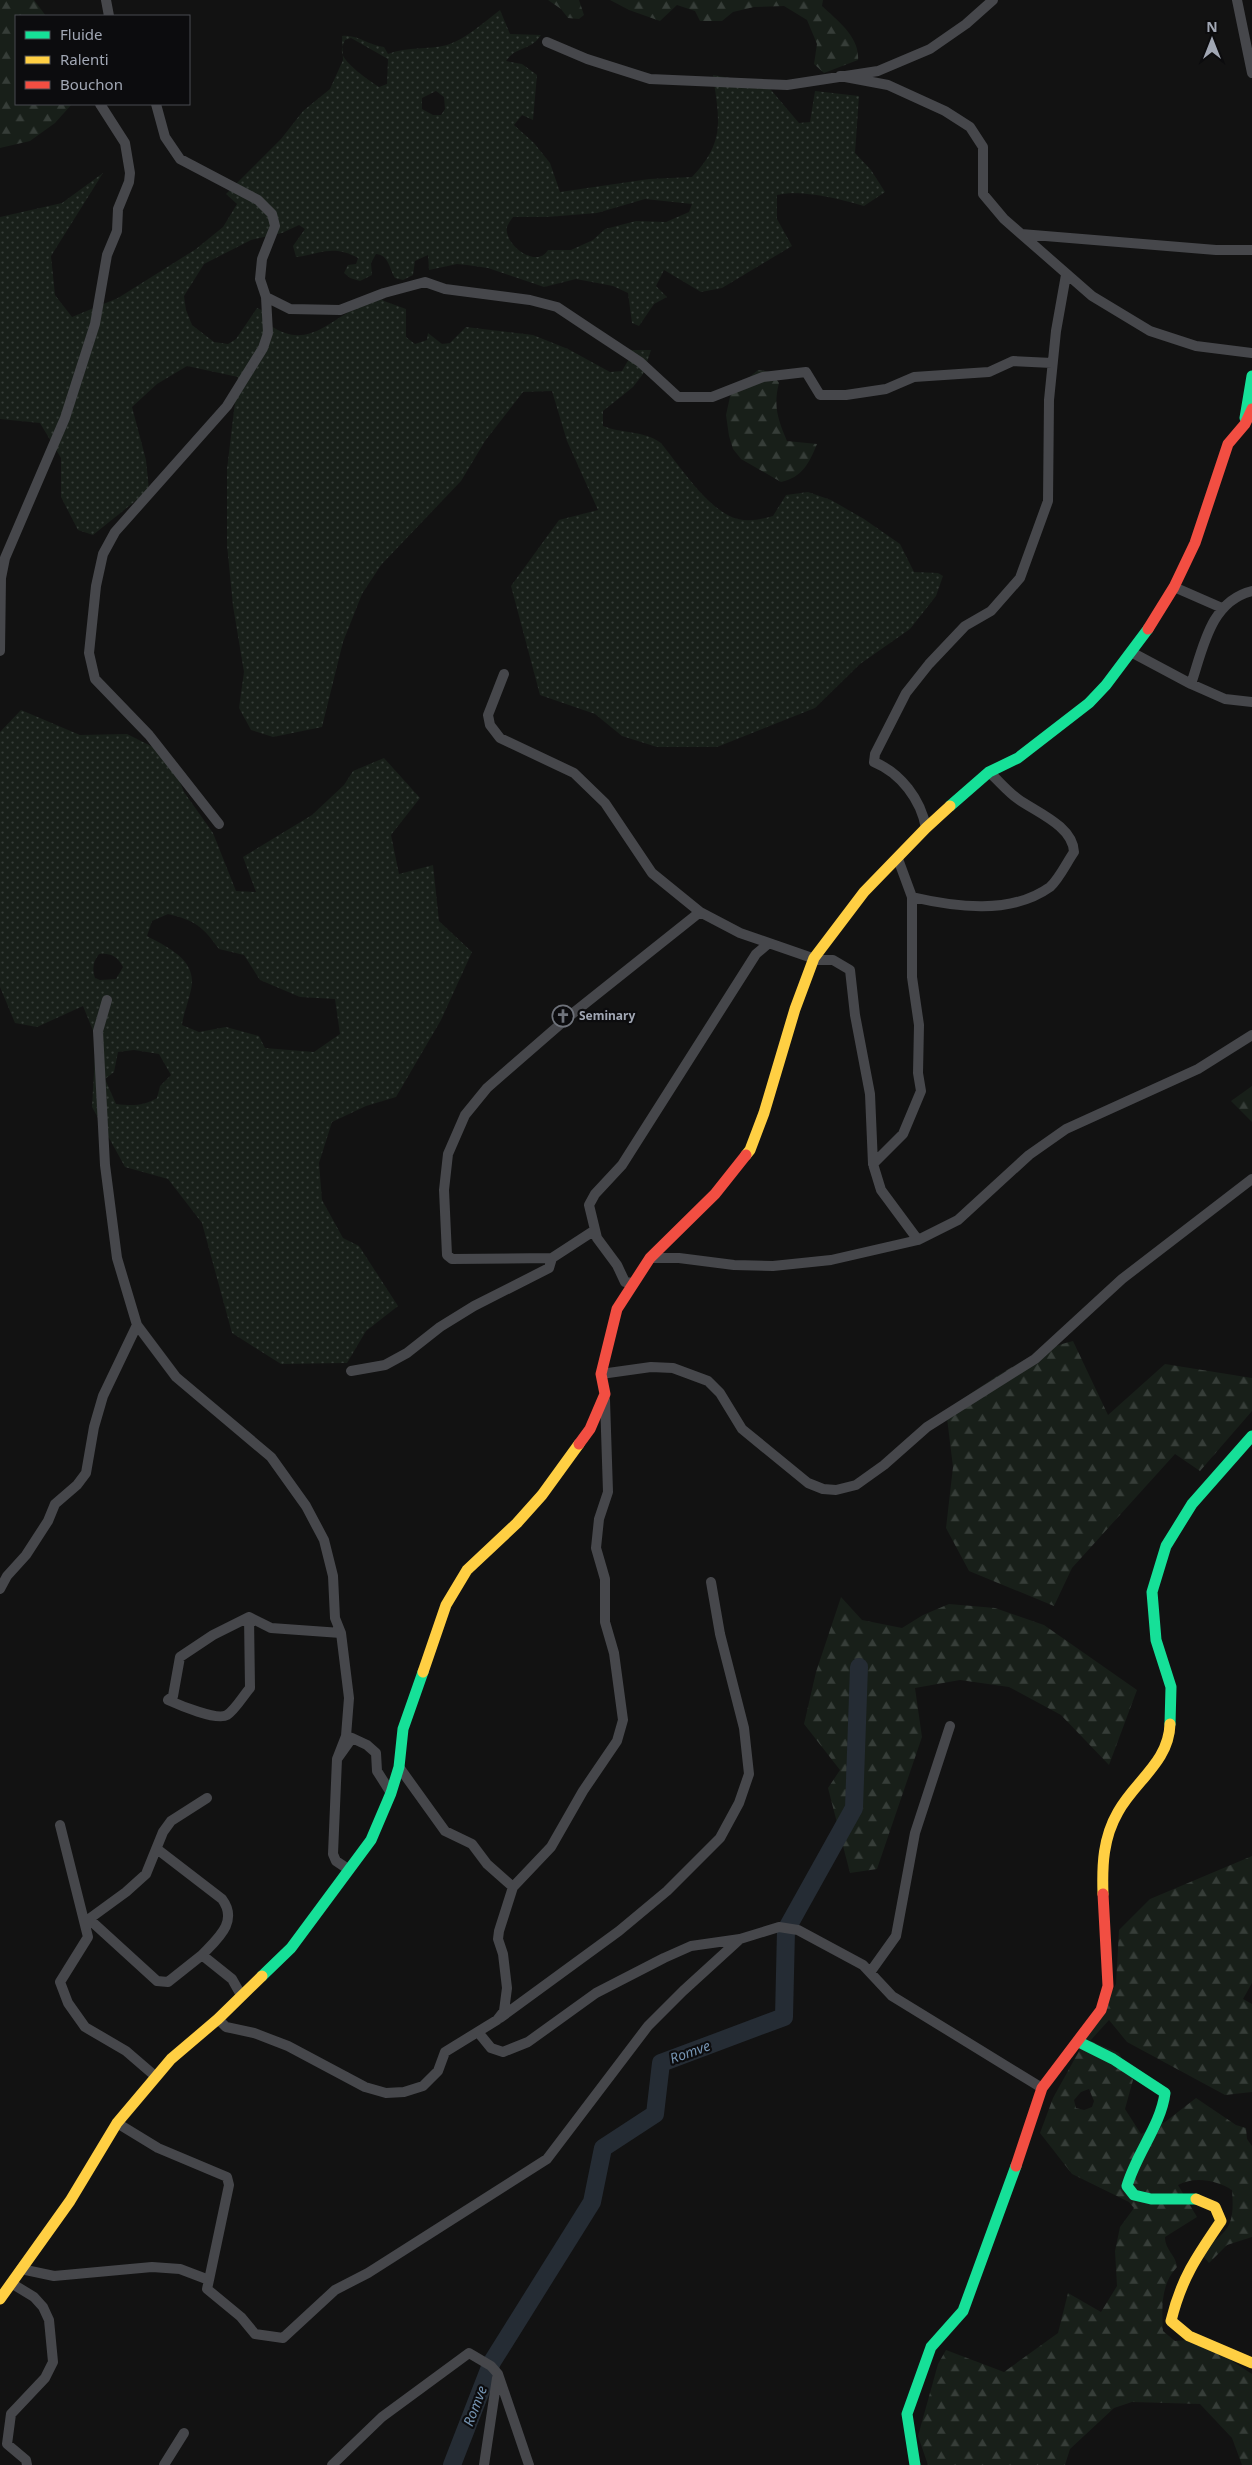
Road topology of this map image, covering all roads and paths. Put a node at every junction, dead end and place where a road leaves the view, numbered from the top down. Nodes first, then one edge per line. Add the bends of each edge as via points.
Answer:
1 (106, 0) edge
2 (993, 0) edge
3 (1238, 0) edge
4 (109, 15) edge
5 (547, 42) dead end
6 (1252, 73) edge
7 (840, 76) junction
8 (101, 105) edge
9 (156, 105) edge
10 (1021, 234) junction
11 (1252, 250) edge
12 (1066, 275) junction
13 (266, 298) junction
14 (1252, 353) edge
15 (1052, 363) junction
16 (1252, 376) edge
17 (1252, 409) edge
18 (1244, 424) junction
19 (1174, 588) junction
20 (1252, 591) edge
21 (1222, 608) junction
22 (0, 651) edge
23 (1131, 652) junction
24 (504, 674) dead end
25 (1191, 684) junction
26 (1252, 702) edge
27 (989, 772) junction
28 (219, 824) dead end
29 (926, 828) junction
30 (898, 859) junction
31 (912, 897) junction
32 (700, 912) junction
33 (769, 943) junction
34 (814, 958) junction
35 (107, 1000) dead end
36 (1252, 1035) edge
37 (873, 1164) junction
38 (1252, 1179) edge
39 (595, 1230) junction
40 (918, 1240) junction
41 (552, 1258) junction
42 (650, 1258) junction
43 (633, 1283) junction
44 (137, 1325) junction
45 (351, 1372) dead end
46 (601, 1374) junction
47 (605, 1394) junction
48 (1252, 1436) edge
49 (711, 1582) dead end
50 (0, 1589) edge
51 (248, 1617) junction
52 (341, 1633) junction
53 (950, 1726) dead end
54 (337, 1759) junction
55 (399, 1767) junction
56 (391, 1793) junction
57 (207, 1798) dead end
58 (60, 1824) dead end
59 (157, 1849) junction
60 (348, 1869) junction
61 (513, 1887) junction
62 (89, 1920) junction
63 (88, 1937) junction
64 (740, 1939) junction
65 (202, 1956) junction
66 (871, 1971) junction
67 (241, 1995) junction
68 (218, 2019) junction
69 (497, 2020) junction
70 (478, 2032) junction
71 (1079, 2042) junction
72 (155, 2076) junction
73 (1042, 2088) junction
74 (116, 2123) junction
75 (21, 2268) junction
76 (209, 2280) junction
77 (11, 2283) junction
78 (0, 2299) edge
79 (1252, 2363) edge
80 (498, 2374) junction
81 (184, 2434) dead end
82 (27, 2465) edge
83 (164, 2465) edge
84 (332, 2465) edge
85 (484, 2465) edge
86 (529, 2465) edge
87 (915, 2465) edge

1 - 4 street
2 - 7 street via 930,49 878,71
3 - 6 street
5 - 7 street via 587,59 650,78 787,85
7 - 10 street via 888,85 945,111 970,127 983,147 983,194
8 - 22 street via 125,142 129,182 118,209 115,238 107,255 95,324 65,418 5,558 1,578
9 - 13 street via 165,137 180,159 258,200 272,214 275,226 262,259 260,280
10 - 11 street
10 - 12 street
12 - 14 street via 1092,296 1150,330 1196,346
12 - 15 street
13 - 15 street via 290,309 340,310 425,282 445,290 530,300 557,308 640,362 678,397 712,397 763,377 790,372 806,372 820,395 846,395 886,389 914,377 989,372 1014,361
13 - 28 street via 268,333 263,348 215,422 115,532 103,554 89,653 95,679 149,735
15 - 29 street via 1048,501 1020,578 991,610 966,626 906,693 875,754 874,762 888,768 911,791 923,811
16 - 18 main road
17 - 18 main road
18 - 19 main road via 1228,444 1195,543
19 - 21 street
19 - 23 main road
20 - 21 street
21 - 25 street via 1214,618
23 - 25 street
23 - 27 main road via 1090,703 1018,758
24 - 32 street via 488,715 490,725 500,738 574,773 605,803 652,873
25 - 26 street via 1225,699
27 - 29 main road
27 - 31 street via 1017,799 1053,820 1074,846 1074,852 1051,886 1026,898 991,907 950,906
29 - 30 main road
30 - 31 street
30 - 34 main road via 864,892
31 - 37 street via 912,977 919,1024 921,1091 903,1134
32 - 33 street via 740,933
32 - 41 street via 572,1014 487,1088 465,1115 448,1154 444,1190 447,1255 452,1259
33 - 34 street
33 - 39 street via 756,954 622,1165 595,1194 590,1205
34 - 37 street via 833,960 850,970 870,1094
34 - 42 main road via 750,1150 715,1194
35 - 44 street via 98,1031 105,1165 117,1258
36 - 40 street via 1198,1069 1066,1129 1029,1156 958,1220
37 - 40 street via 882,1190
38 - 46 street via 1122,1279 1035,1359 927,1427 856,1486 836,1490 808,1483 742,1429 720,1393 708,1381 672,1368 651,1367
39 - 41 street
39 - 43 street via 625,1282
40 - 42 street via 830,1260 773,1266
41 - 45 street via 548,1268 474,1306 386,1365
42 - 43 main road
43 - 46 main road via 617,1309
44 - 50 street via 104,1396 94,1427 86,1473 55,1504 26,1555
44 - 52 street via 176,1377 271,1457 306,1506 324,1540 333,1576 335,1618
46 - 47 main road
47 - 55 main road via 590,1429 569,1460 517,1523 467,1570 446,1605 404,1729
47 - 61 street via 608,1492 599,1519 596,1548 605,1579 605,1622 614,1653 623,1720 617,1741 583,1791 552,1847
48 - 71 main road via 1192,1504 1166,1546 1152,1592 1156,1640 1171,1687 1170,1731 1163,1754 1118,1811 1106,1841 1102,1865 1108,1986 1101,2010
49 - 69 street via 720,1634 744,1728 749,1774 738,1803 720,1838 667,1891 620,1931
51 - 51 street via 180,1657 173,1696 168,1700 219,1716 229,1714 250,1688
51 - 52 street via 271,1628
52 - 54 street via 349,1698 346,1736
53 - 66 street via 914,1833 896,1936
54 - 56 street via 352,1738 367,1745 376,1753 377,1770
54 - 60 street via 333,1854 336,1861
55 - 56 main road
55 - 61 street via 445,1831 472,1844
56 - 60 main road via 371,1840
57 - 59 street via 171,1821
58 - 63 street
59 - 62 street via 146,1874
59 - 65 street via 222,1899 229,1908 223,1932
60 - 67 main road via 291,1948
61 - 69 street via 498,1939 507,1988 504,2011
62 - 63 street
62 - 65 street via 162,1983 168,1982
63 - 72 street via 60,1982 68,2003 85,2027 126,2051
64 - 66 street via 771,1929 798,1930
64 - 70 street via 691,1946 664,1958 596,1993 528,2042 503,2052 491,2048
64 - 76 street via 648,2026 547,2158 368,2273 335,2290 283,2338 255,2334 207,2289
65 - 67 street via 232,1979
66 - 73 street via 892,1996
67 - 68 main road
68 - 70 street via 226,2027 288,2046 365,2087 386,2093 423,2086 438,2071 445,2052
68 - 72 main road
69 - 70 street
71 - 73 main road
71 - 79 main road via 1113,2059 1165,2093 1163,2108 1132,2165 1127,2186 1134,2195 1150,2199 1200,2199 1215,2207 1221,2221 1190,2266 1177,2295 1172,2321 1189,2336
72 - 74 main road
73 - 87 main road via 962,2311 931,2347 907,2414
74 - 75 main road via 70,2201
74 - 76 street via 158,2148 227,2177 229,2185
75 - 76 street via 54,2276 152,2267 180,2269
75 - 77 main road
77 - 78 main road
77 - 82 street via 34,2297 43,2307 49,2320 53,2362 45,2378 11,2414 8,2444 26,2460
80 - 84 street via 469,2353 382,2417
80 - 85 street
80 - 86 street
81 - 83 street

